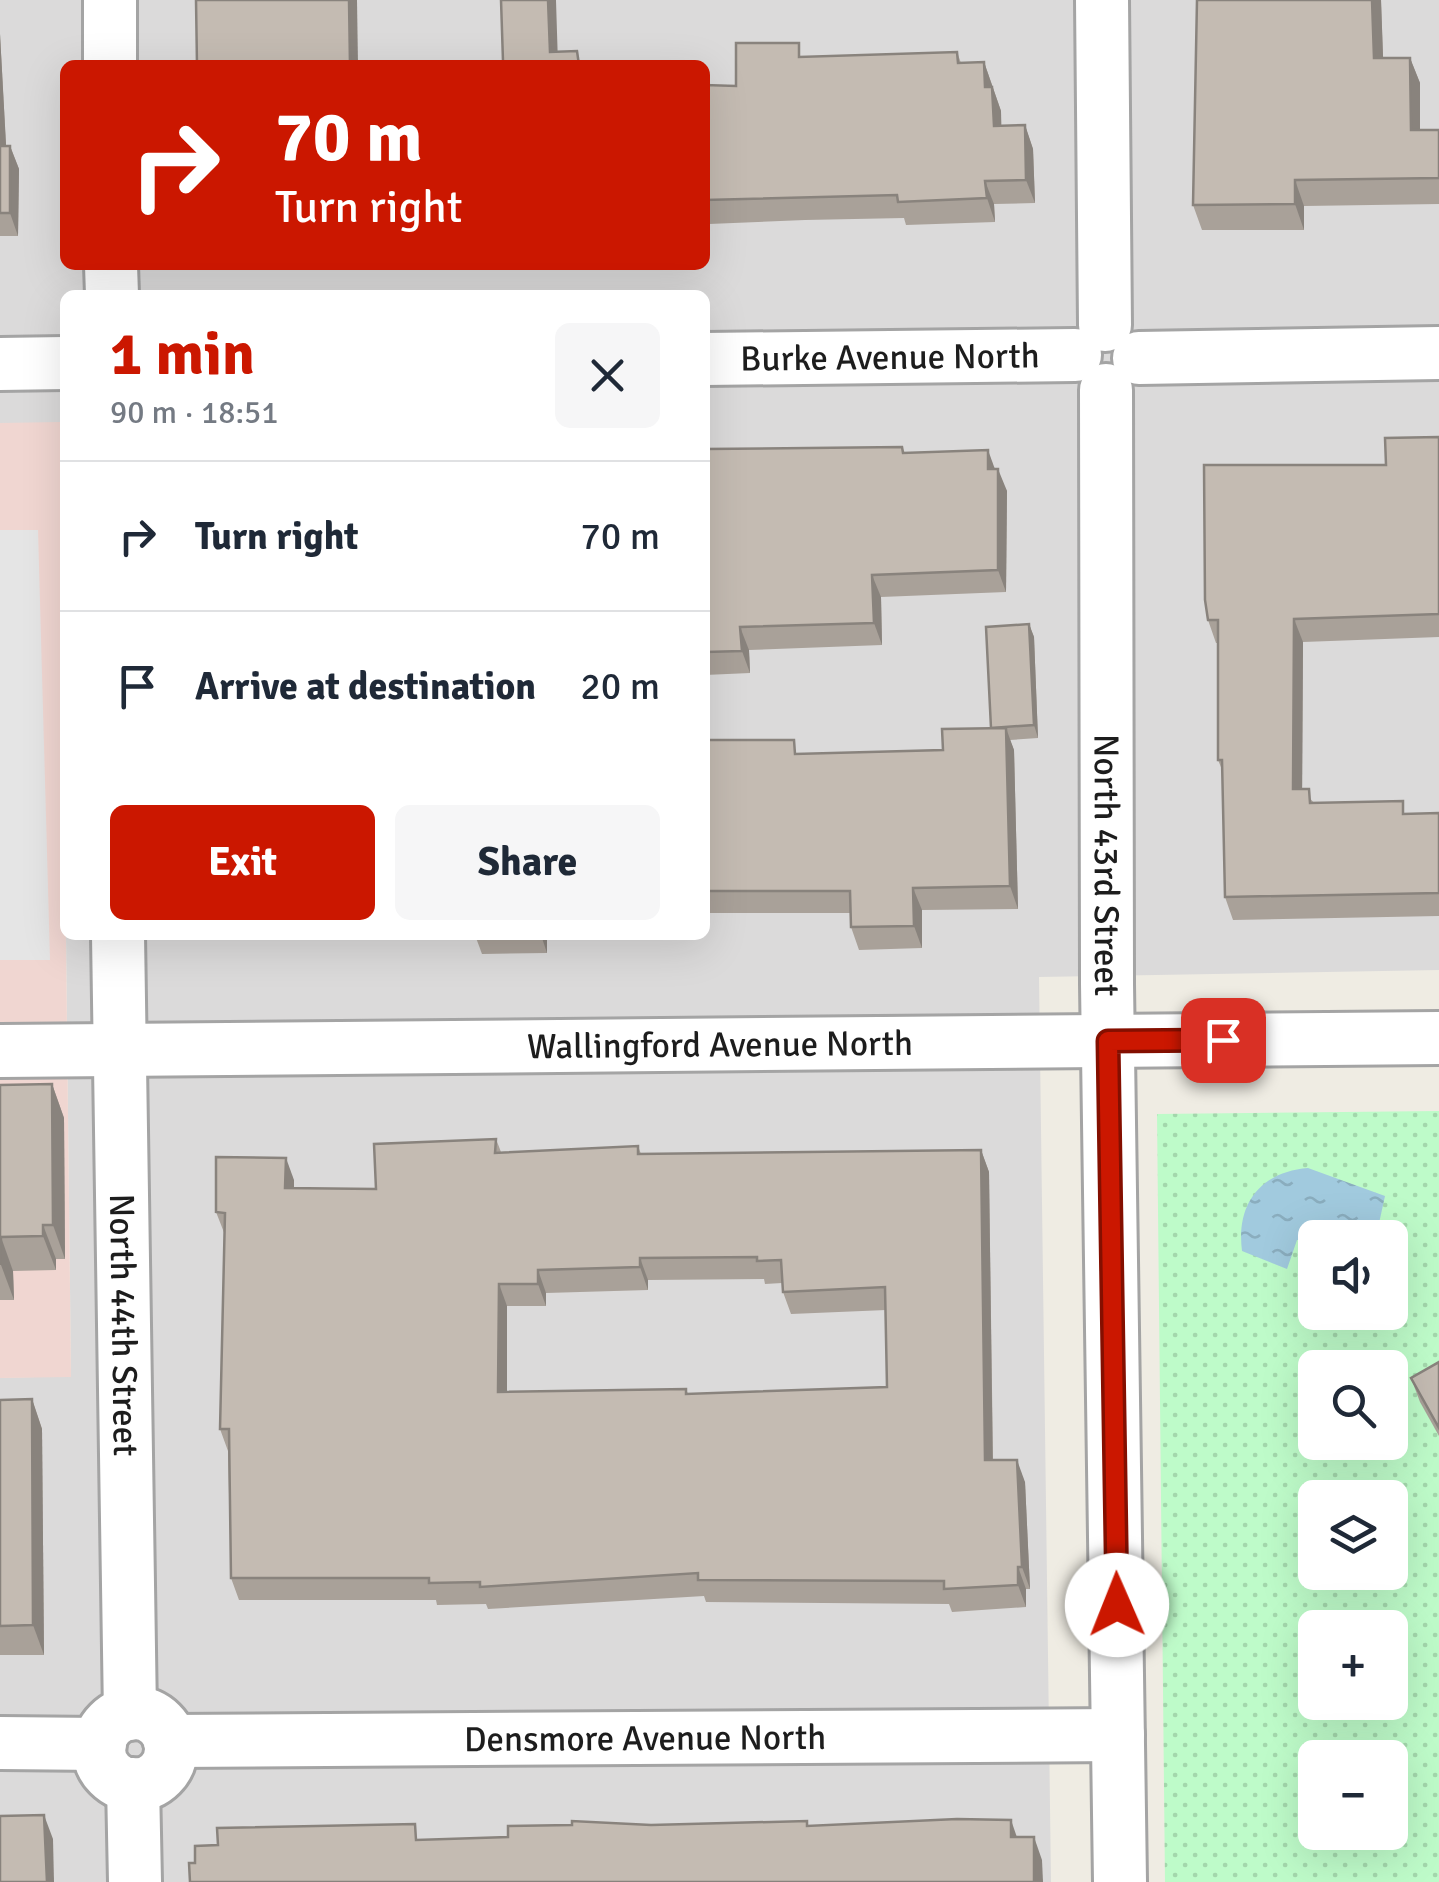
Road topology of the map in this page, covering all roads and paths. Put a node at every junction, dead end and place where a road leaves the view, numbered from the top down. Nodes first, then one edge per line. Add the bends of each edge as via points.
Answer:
1 (110, 0) edge
2 (1102, 0) edge
3 (110, 60) edge
4 (1439, 353) edge
5 (1106, 357) junction
6 (710, 359) edge
7 (60, 363) edge
8 (0, 364) edge
9 (118, 940) edge
10 (1439, 1038) edge
11 (1108, 1041) junction
12 (120, 1050) junction
13 (0, 1051) edge
14 (133, 1733) junction
15 (1118, 1734) junction
16 (0, 1743) edge
17 (136, 1882) edge
18 (1120, 1882) edge

1 - 3 street
2 - 5 street, North 43rd Street
4 - 5 street, Burke Avenue North
5 - 6 street, Burke Avenue North
5 - 11 street, North 43rd Street
7 - 8 street
9 - 12 street, North 44th Street
10 - 11 street, Wallingford Avenue North
11 - 12 street, Wallingford Avenue North
11 - 15 street, North 43rd Street
12 - 13 street, Wallingford Avenue North
12 - 14 street, North 44th Street
14 - 15 street, Densmore Avenue North
14 - 16 street, Densmore Avenue North
14 - 17 street via 171,1753 161,1773 133,1784
15 - 18 street, North 43rd Street

